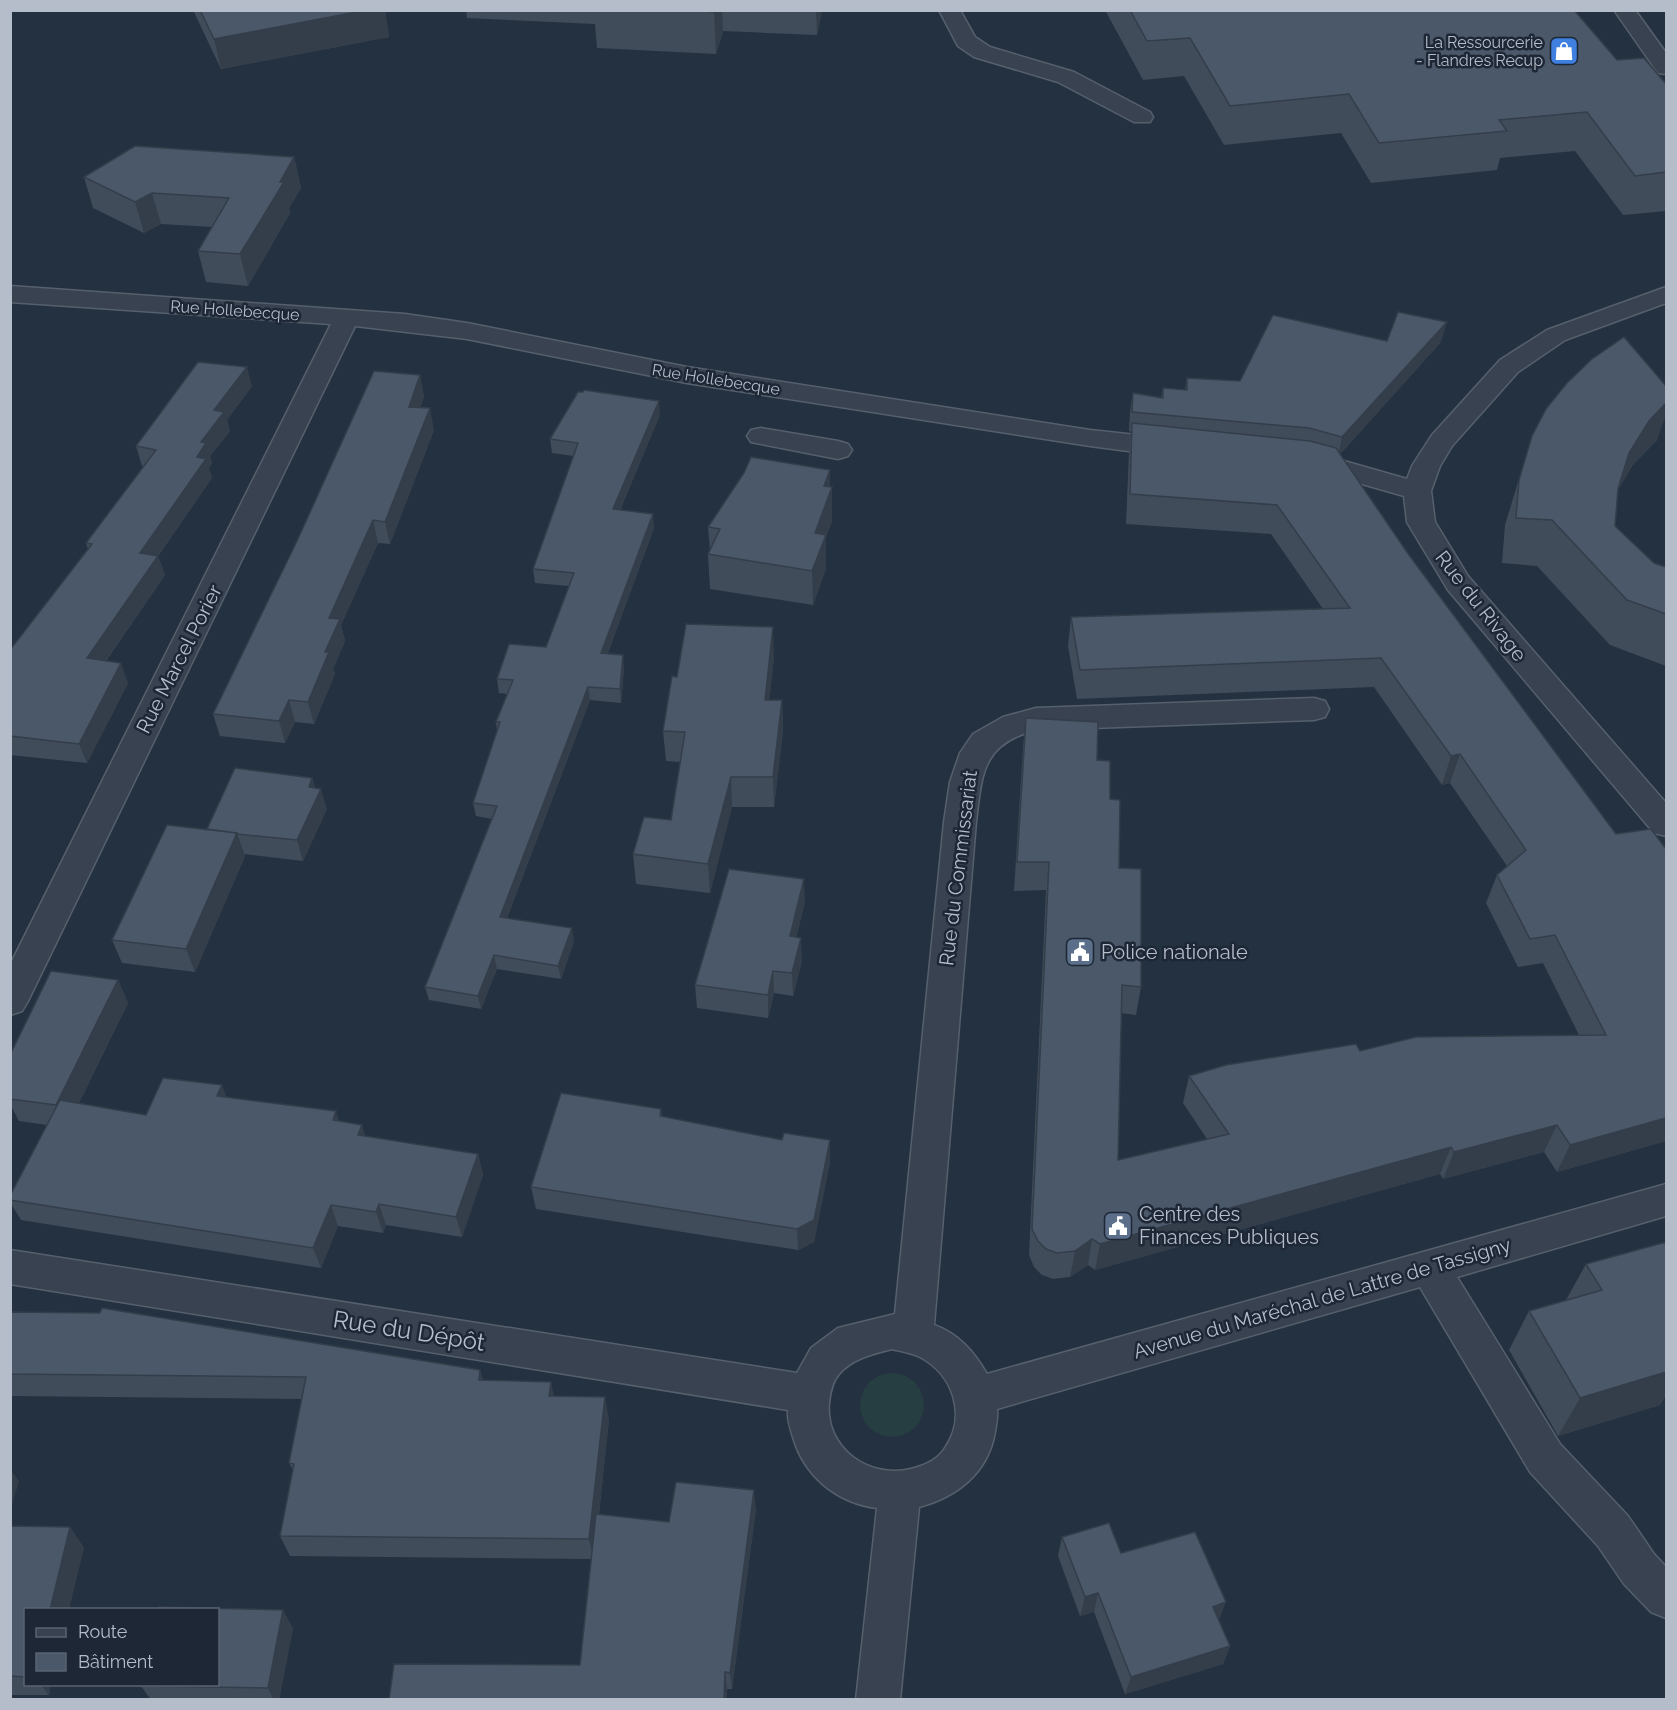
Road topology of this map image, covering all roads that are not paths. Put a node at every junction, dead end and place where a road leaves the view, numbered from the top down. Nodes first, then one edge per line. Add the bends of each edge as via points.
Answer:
1 (949, 10) edge
2 (1624, 10) edge
3 (1666, 68) edge
4 (1142, 117) dead end
5 (10, 294) edge
6 (1666, 295) edge
7 (347, 317) junction
8 (761, 436) dead end
9 (838, 450) dead end
10 (1194, 450) edge
11 (1286, 456) edge
12 (1417, 491) junction
13 (1314, 709) dead end
14 (1666, 824) edge
15 (10, 1001) edge
16 (1666, 1200) edge
17 (10, 1268) edge
18 (1430, 1268) junction
19 (914, 1334) junction
20 (808, 1394) junction
21 (976, 1396) junction
22 (900, 1491) junction
23 (1666, 1597) edge
24 (878, 1700) edge

1 - 4 street via 966,41 982,52 1066,77
2 - 3 street
5 - 7 street, Rue Hollebecque
6 - 12 street, Rue du Rivage via 1556,335 1509,366 1442,441 1426,466
7 - 10 street, Rue Hollebecque via 440,326 687,375 1090,438
7 - 15 street, Rue Marcel Porier
8 - 9 street
11 - 12 street
12 - 14 street, Rue du Rivage via 1421,522 1458,583
13 - 19 street, Rue du Commissariat via 1035,719 999,730 977,749 966,778 960,822
16 - 18 street, Avenue du Maréchal de Lattre de Tassigny
17 - 20 street, Rue du Dépôt
18 - 21 street, Avenue du Maréchal de Lattre de Tassigny
18 - 23 street via 1545,1458 1613,1531 1639,1569
19 - 20 street via 881,1332 851,1340 826,1359
19 - 21 street via 942,1347 957,1361
20 - 22 street via 810,1436 828,1463 855,1483 876,1490
21 - 22 street via 974,1437 958,1463 933,1483
22 - 24 street

